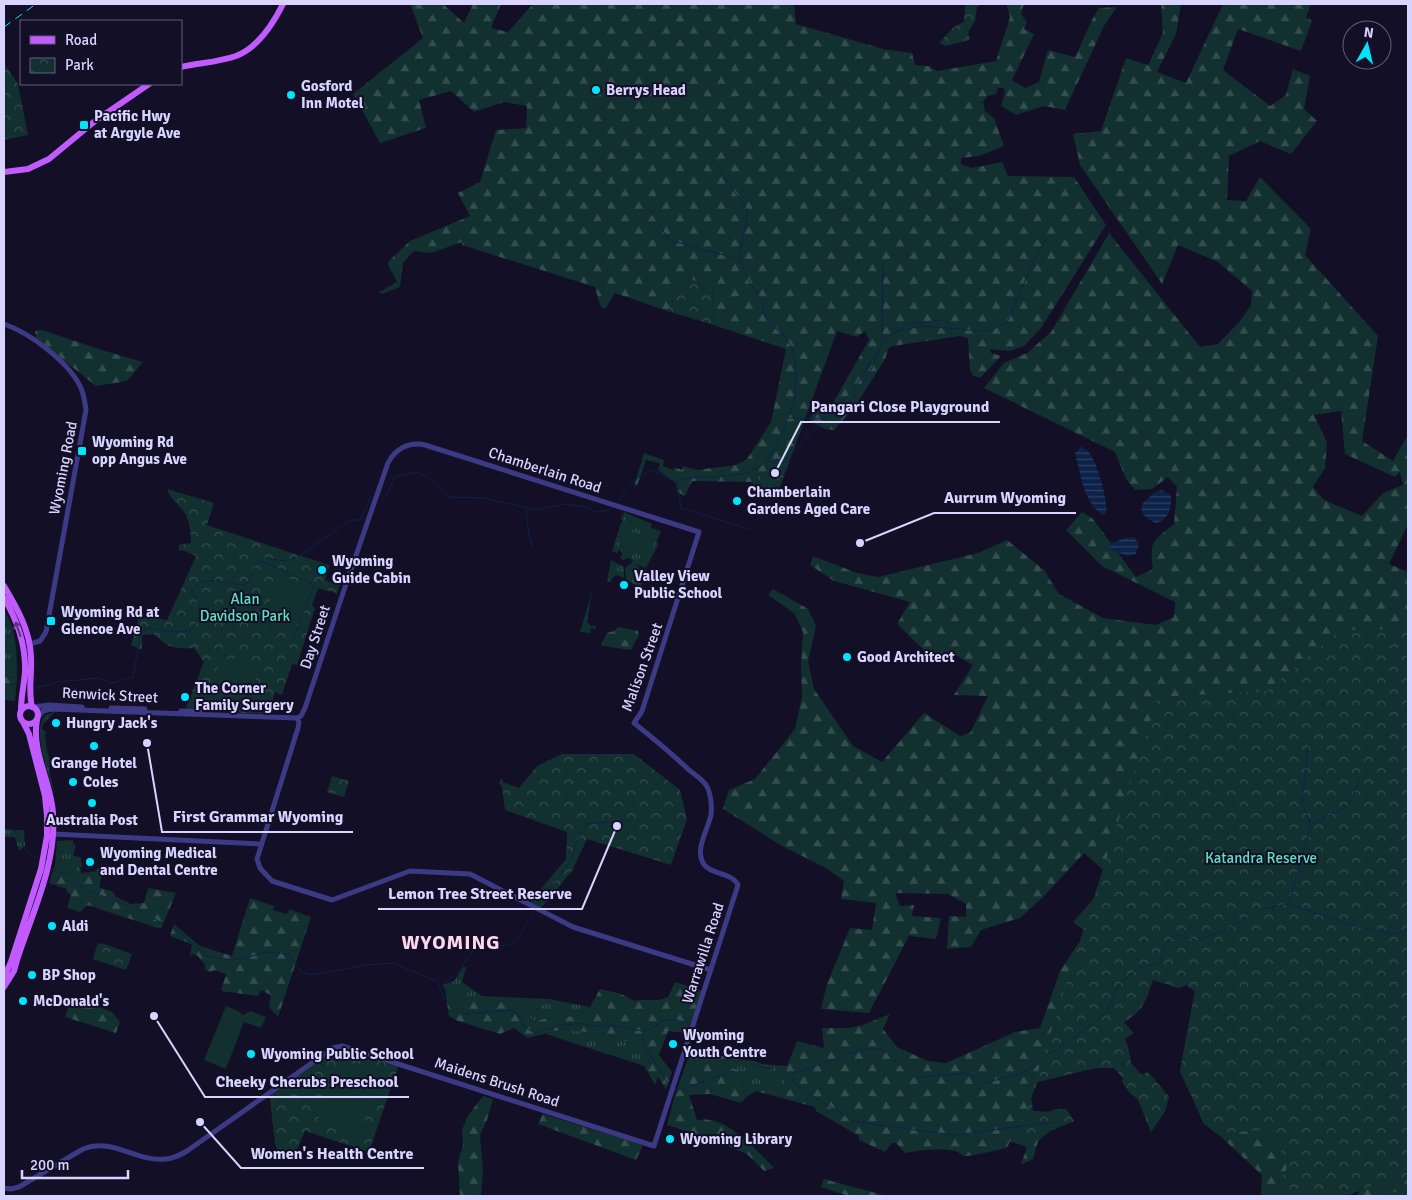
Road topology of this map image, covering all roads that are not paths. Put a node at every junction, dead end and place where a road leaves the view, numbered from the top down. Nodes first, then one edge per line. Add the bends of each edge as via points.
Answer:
1 (283, 4) edge
2 (182, 67) edge
3 (148, 85) edge
4 (4, 172) edge
5 (4, 324) edge
6 (388, 463) joint
7 (700, 532) joint
8 (4, 586) edge
9 (4, 598) edge
10 (30, 644) junction
11 (25, 663) junction
12 (58, 705) junction
13 (33, 707) junction
14 (88, 707) junction
15 (21, 710) junction
16 (73, 710) junction
17 (147, 710) junction
18 (120, 712) junction
19 (170, 712) junction
20 (297, 718) junction
21 (37, 719) junction
22 (23, 722) junction
23 (53, 834) junction
24 (261, 844) junction
25 (41, 869) junction
26 (738, 883) joint
27 (711, 970) junction
28 (4, 977) edge
29 (4, 987) edge
30 (654, 1146) joint
31 (4, 1188) edge

1 - 2 main road via 248,50 230,58
3 - 4 main road via 95,121 49,159 28,169
5 - 10 street, Wyoming Road via 30,336 69,370 82,390 86,410 46,632 41,640
6 - 7 street, Chamberlain Road via 395,452 421,444
6 - 20 street, Day Street via 305,708
7 - 26 street, Malison Street via 642,711 634,723 705,784 711,815 701,849 702,861 711,870
8 - 10 main road via 25,624
11 -> 9 main road via 20,633
10 - 11 main road
10 - 13 main road via 29,691
11 - 15 main road
12 - 13 street, Renwick Street
12 - 14 street, Renwick Street
12 - 16 street
13 - 15 main road
13 - 21 main road
14 - 17 street, Renwick Street
14 - 18 street
15 - 22 main road via 19,716
16 - 18 street, Renwick Street
16 - 21 street, Renwick Street via 46,710
17 - 18 street
17 - 19 street, Renwick Street
18 - 19 street, Renwick Street
19 - 20 street, Renwick Street
20 - 24 street, Day Street via 298,728
21 - 22 main road via 30,724
21 - 23 main road via 36,738 52,804
22 - 25 main road via 29,734 47,809 47,836
23 - 24 street
23 - 25 main road
23 - 29 main road via 45,878 14,971
24 - 27 street, Day Street via 257,864 268,878 329,899 410,871 470,874 573,927
25 - 28 main road
26 - 27 street, Warrawilla Road
27 - 30 street, Warrawilla Road
30 - 31 street, Maidens Brush Road via 342,1046 333,1048 175,1157 157,1159 106,1145 91,1145 19,1188

